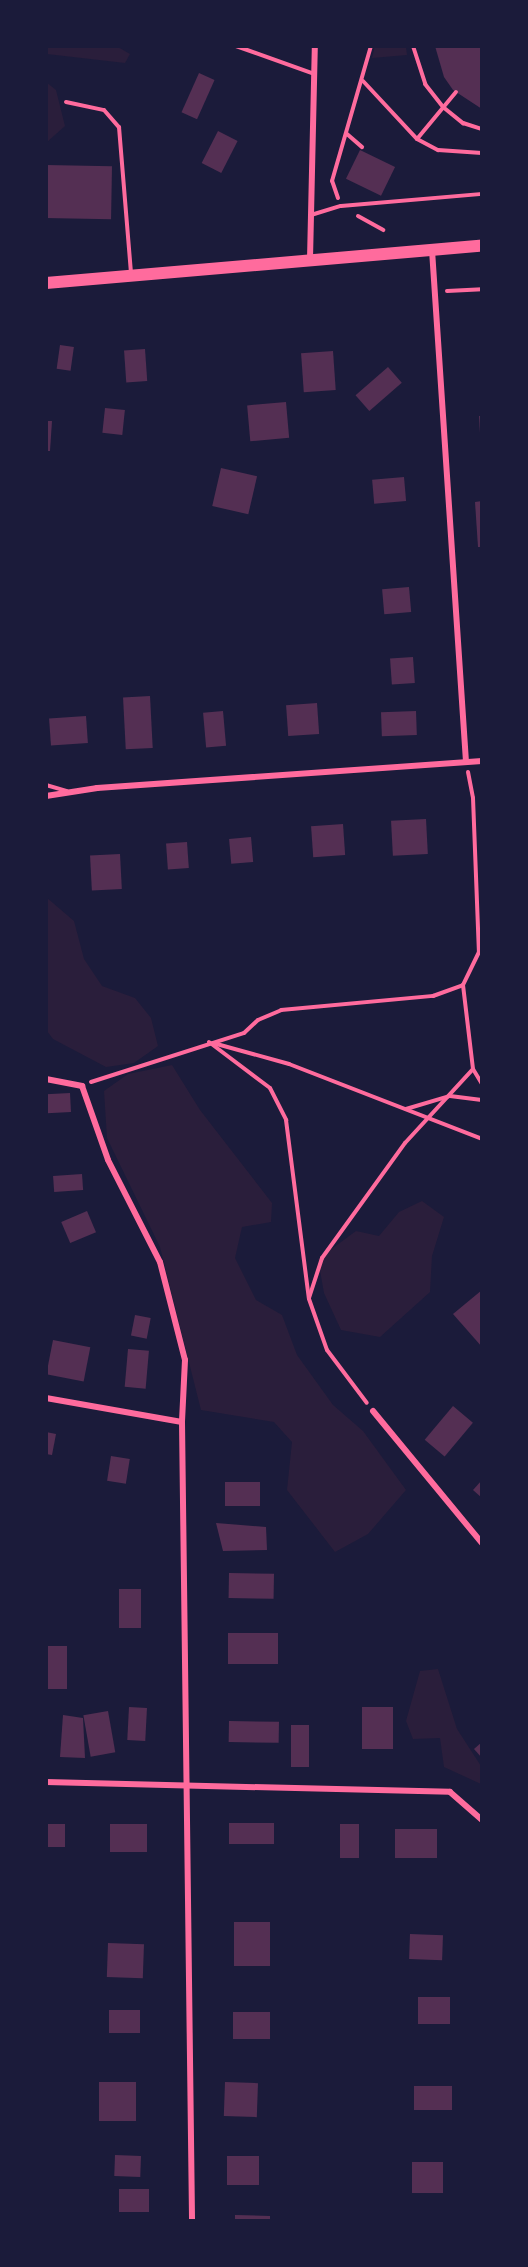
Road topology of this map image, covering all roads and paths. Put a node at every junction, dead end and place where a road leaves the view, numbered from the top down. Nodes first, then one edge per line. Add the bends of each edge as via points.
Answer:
1 (236, 46) edge
2 (315, 46) edge
3 (371, 46) edge
4 (413, 46) edge
5 (314, 74) junction
6 (363, 80) junction
7 (456, 92) dead end
8 (66, 102) dead end
9 (443, 107) junction
10 (482, 129) edge
11 (346, 134) junction
12 (417, 139) junction
13 (362, 147) dead end
14 (482, 153) edge
15 (335, 172) dead end
16 (482, 194) edge
17 (311, 215) junction
18 (482, 246) edge
19 (432, 250) junction
20 (310, 259) junction
21 (130, 275) junction
22 (46, 282) edge
23 (482, 289) edge
24 (434, 292) junction
25 (482, 761) edge
26 (466, 762) junction
27 (46, 786) edge
28 (67, 791) junction
29 (46, 796) edge
30 (463, 985) junction
31 (209, 1042) junction
32 (473, 1069) junction
33 (46, 1079) edge
34 (482, 1084) edge
35 (82, 1086) junction
36 (450, 1096) junction
37 (482, 1100) edge
38 (406, 1110) junction
39 (427, 1118) junction
40 (482, 1139) edge
41 (309, 1299) junction
42 (46, 1398) edge
43 (373, 1411) joint
44 (182, 1422) junction
45 (482, 1543) edge
46 (46, 1782) edge
47 (188, 1784) junction
48 (482, 1820) edge
49 (192, 2220) edge

1 - 5 lane
2 - 5 street
3 - 6 path
4 - 9 path via 425,84
5 - 17 street
6 - 11 path
6 - 12 path
7 - 9 path
8 - 21 lane via 104,110 119,127
9 - 10 path via 463,123
9 - 12 path
11 - 13 path
11 - 15 path
12 - 14 path via 438,150
16 - 17 lane via 341,206
17 - 20 street
18 - 19 main road
19 - 20 main road
19 - 24 street
20 - 21 main road
21 - 22 main road
23 - 24 path
24 - 26 street
25 - 26 street
26 - 28 street
26 - 30 path via 473,798 479,952
27 - 28 lane
28 - 29 street
30 - 31 path via 433,996 281,1010 258,1020 244,1033
30 - 32 path
31 - 35 path
31 - 38 path via 289,1064
31 - 41 path via 270,1089 286,1120
32 - 34 path
32 - 36 path
33 - 35 street
35 - 44 street via 108,1160 160,1262 185,1359
36 - 37 path
36 - 38 path
36 - 39 path
38 - 39 path
39 - 40 path
39 - 41 path via 322,1258
41 - 43 path via 327,1350
42 - 44 street
43 - 45 street
44 - 47 street
46 - 47 street
47 - 48 street via 450,1792
47 - 49 street

